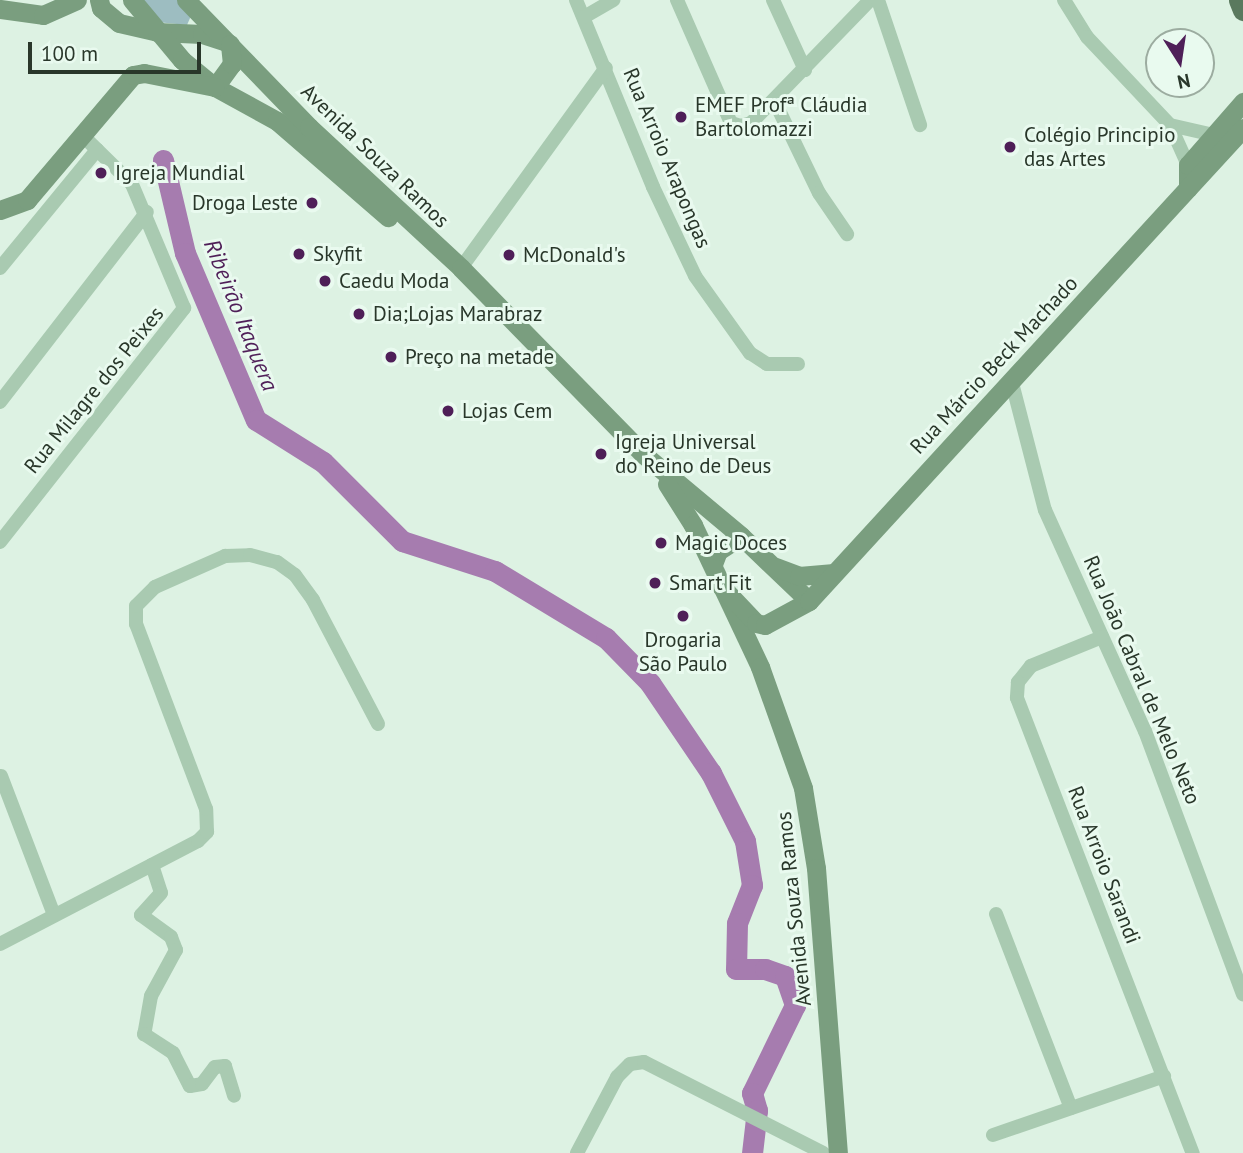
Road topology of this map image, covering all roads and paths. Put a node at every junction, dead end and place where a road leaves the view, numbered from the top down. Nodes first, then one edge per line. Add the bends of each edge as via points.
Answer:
1 (34, 0) edge
2 (77, 0) edge
3 (99, 0) edge
4 (132, 0) edge
5 (186, 0) edge
6 (576, 0) edge
7 (613, 0) edge
8 (677, 0) edge
9 (773, 0) edge
10 (870, 0) edge
11 (878, 0) edge
12 (1064, 0) edge
13 (1239, 0) edge
14 (0, 7) edge
15 (1243, 10) edge
16 (584, 17) junction
17 (158, 33) junction
18 (230, 44) junction
19 (606, 68) junction
20 (805, 70) junction
21 (215, 88) junction
22 (774, 100) junction
23 (1243, 102) edge
24 (920, 125) dead end
25 (1170, 125) junction
26 (1243, 128) edge
27 (80, 134) junction
28 (1213, 135) junction
29 (97, 150) junction
30 (1188, 164) junction
31 (1188, 188) junction
32 (0, 210) edge
33 (147, 212) junction
34 (847, 234) dead end
35 (0, 268) edge
36 (461, 268) junction
37 (488, 300) junction
38 (798, 364) dead end
39 (1011, 379) junction
40 (0, 402) edge
41 (652, 463) junction
42 (741, 536) junction
43 (0, 542) edge
44 (766, 562) junction
45 (713, 564) junction
46 (834, 573) junction
47 (720, 585) junction
48 (808, 601) junction
49 (776, 622) junction
50 (1102, 637) junction
51 (760, 667) junction
52 (378, 724) dead end
53 (1, 776) edge
54 (152, 865) junction
55 (996, 914) dead end
56 (54, 915) junction
57 (0, 944) edge
58 (1243, 995) edge
59 (1164, 1076) junction
60 (234, 1096) dead end
61 (1071, 1108) junction
62 (993, 1135) dead end
63 (577, 1153) edge
64 (823, 1153) edge
65 (838, 1153) edge
66 (1193, 1153) edge

1 - 14 main road
2 - 14 main road via 43,15
3 - 17 main road via 101,8 119,23
4 - 17 main road
5 - 18 main road, Avenida Souza Ramos
6 - 16 street, Rua Arroio Arapongas
7 - 16 street
8 - 22 street via 731,123 751,123
9 - 20 street
10 - 20 street
11 - 24 street
12 - 25 street via 1087,37
13 - 15 main road
16 - 19 street, Rua Arroio Arapongas
17 - 18 main road via 202,34
17 - 21 main road
18 - 21 main road via 232,64
18 - 36 main road, Avenida Souza Ramos via 309,127
19 - 36 street
19 - 38 street, Rua Arroio Arapongas via 676,239 719,313 757,359 775,365
20 - 22 street
21 - 27 main road via 144,73 133,75
21 - 37 main road, Avenida Souza Ramos via 277,121
22 - 34 street via 820,193
23 - 28 main road
25 - 28 street
25 - 30 street
26 - 31 main road, Rua Márcio Beck Machado
27 - 29 street, Rua Milagre dos Peixes
27 - 32 main road via 27,200
28 - 30 main road
29 - 33 street, Rua Milagre dos Peixes via 123,174
29 - 35 street
30 - 31 main road
31 - 39 main road, Rua Márcio Beck Machado
33 - 40 street
33 - 43 street, Rua Milagre dos Peixes via 183,301 182,314
36 - 37 main road, Avenida Souza Ramos
37 - 41 main road, Avenida Souza Ramos
39 - 46 main road, Rua Márcio Beck Machado
39 - 50 street, Rua João Cabral de Melo Neto via 1045,510
41 - 42 main road, Avenida Souza Ramos
41 - 45 main road, Avenida Souza Ramos
42 - 44 main road, Avenida Souza Ramos
42 - 45 main road via 718,551
44 - 46 main road via 799,576
44 - 48 main road, Avenida Souza Ramos
45 - 47 main road, Avenida Souza Ramos
46 - 48 main road, Rua Márcio Beck Machado
47 - 49 main road, Avenida Souza Ramos via 756,624
47 - 51 main road, Avenida Souza Ramos
48 - 49 main road
49 - 51 main road
50 - 58 street, Rua João Cabral de Melo Neto via 1145,731
50 - 59 street, Rua Arroio Sarandi via 1031,666 1018,682 1017,698
51 - 65 main road, Avenida Souza Ramos via 791,746 809,814
52 - 54 street via 302,583 267,558 235,555 215,559 192,567 139,599 136,624 210,820 198,841
53 - 56 street
54 - 56 street
54 - 60 street via 161,893 141,915 171,937 176,950 151,996 144,1034 173,1053 190,1086 202,1084 215,1067 225,1066
55 - 61 street
56 - 57 street
59 - 61 street
59 - 66 street, Rua Arroio Sarandi
61 - 62 street
63 - 64 street via 617,1077 637,1062 654,1064

